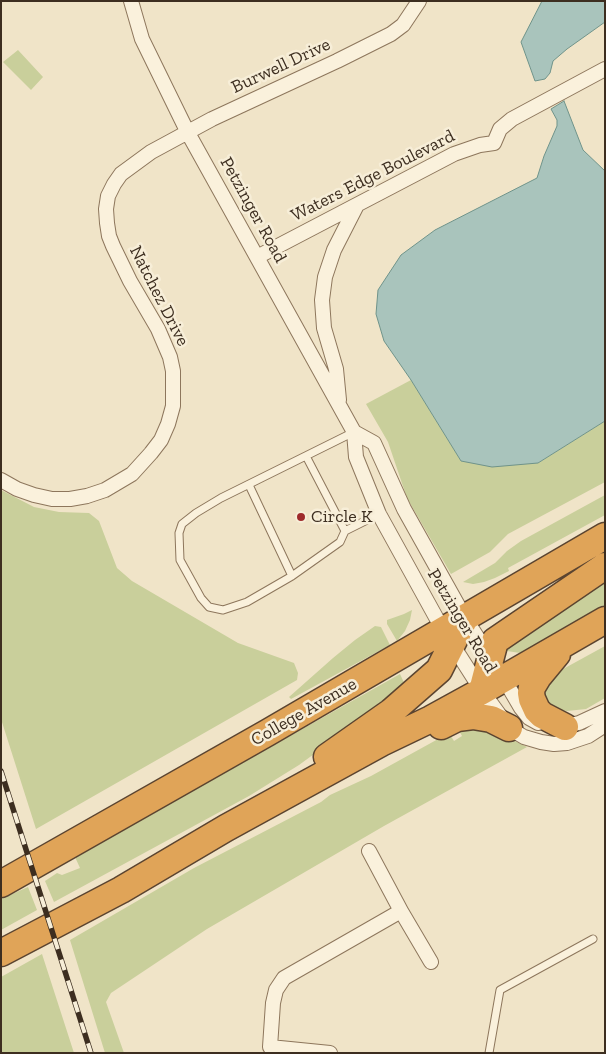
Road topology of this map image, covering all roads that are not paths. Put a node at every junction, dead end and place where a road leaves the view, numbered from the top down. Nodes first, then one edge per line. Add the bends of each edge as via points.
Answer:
1 (131, 1) edge
2 (418, 1) edge
3 (605, 70) edge
4 (188, 132) junction
5 (357, 205) junction
6 (257, 257) junction
7 (340, 406) junction
8 (354, 432) junction
9 (306, 456) junction
10 (1, 480) edge
11 (249, 485) junction
12 (379, 514) junction
13 (345, 531) junction
14 (605, 536) edge
15 (605, 566) edge
16 (292, 576) junction
17 (605, 620) edge
18 (453, 630) junction
19 (569, 640) junction
20 (492, 676) junction
21 (605, 711) edge
22 (605, 725) edge
23 (565, 727) junction
24 (509, 728) junction
25 (330, 771) junction
26 (226, 828) junction
27 (369, 851) dead end
28 (1, 884) edge
29 (401, 911) junction
30 (593, 939) dead end
31 (1, 953) edge
32 (431, 962) dead end
33 (330, 1053) edge
34 (489, 1053) edge

1 - 4 street, Petzinger Road via 142,39
2 - 4 street, Burwell Drive via 403,25 391,34
3 - 5 street, Waters Edge Boulevard via 512,119 500,129 494,143 454,154
4 - 6 street, Petzinger Road
4 - 10 street, Natchez Drive via 121,174 108,196 106,209 112,246 170,357 173,406 161,440 132,474 106,490 87,496 52,499 17,489
5 - 6 street, Waters Edge Boulevard
5 - 7 street via 334,250 322,300 324,328 336,369
6 - 7 street, Petzinger Road
7 - 8 street, Petzinger Road
8 - 9 lane
8 - 12 street, Petzinger Road via 356,458
8 - 18 street, Petzinger Road via 374,443
9 - 11 lane
9 - 13 lane
11 - 16 lane
11 - 16 lane via 221,498 182,524 180,560 201,598 209,607 222,610 247,602
12 - 13 lane
12 - 18 street, Petzinger Road
13 - 16 lane via 340,542
14 - 18 highway, College Avenue
15 - 20 highway via 495,641
17 - 19 highway
18 - 20 street, Petzinger Road
18 - 20 street, Petzinger Road
18 - 26 highway via 439,670 391,712
18 - 28 highway, College Avenue
19 - 20 highway
19 - 23 highway via 538,677 531,693 542,715
20 - 23 street, Petzinger Road via 529,718 546,726
20 - 24 street, Petzinger Road
20 - 25 highway
21 - 23 street, Petzinger Road
22 - 24 street, Petzinger Road via 588,736 554,744 524,737
24 - 25 highway via 490,719 474,716 457,718 378,760
25 - 26 highway
26 - 31 highway via 121,890
27 - 29 street
29 - 32 street
29 - 33 street via 284,978 276,990 270,1047
30 - 34 lane via 500,990

